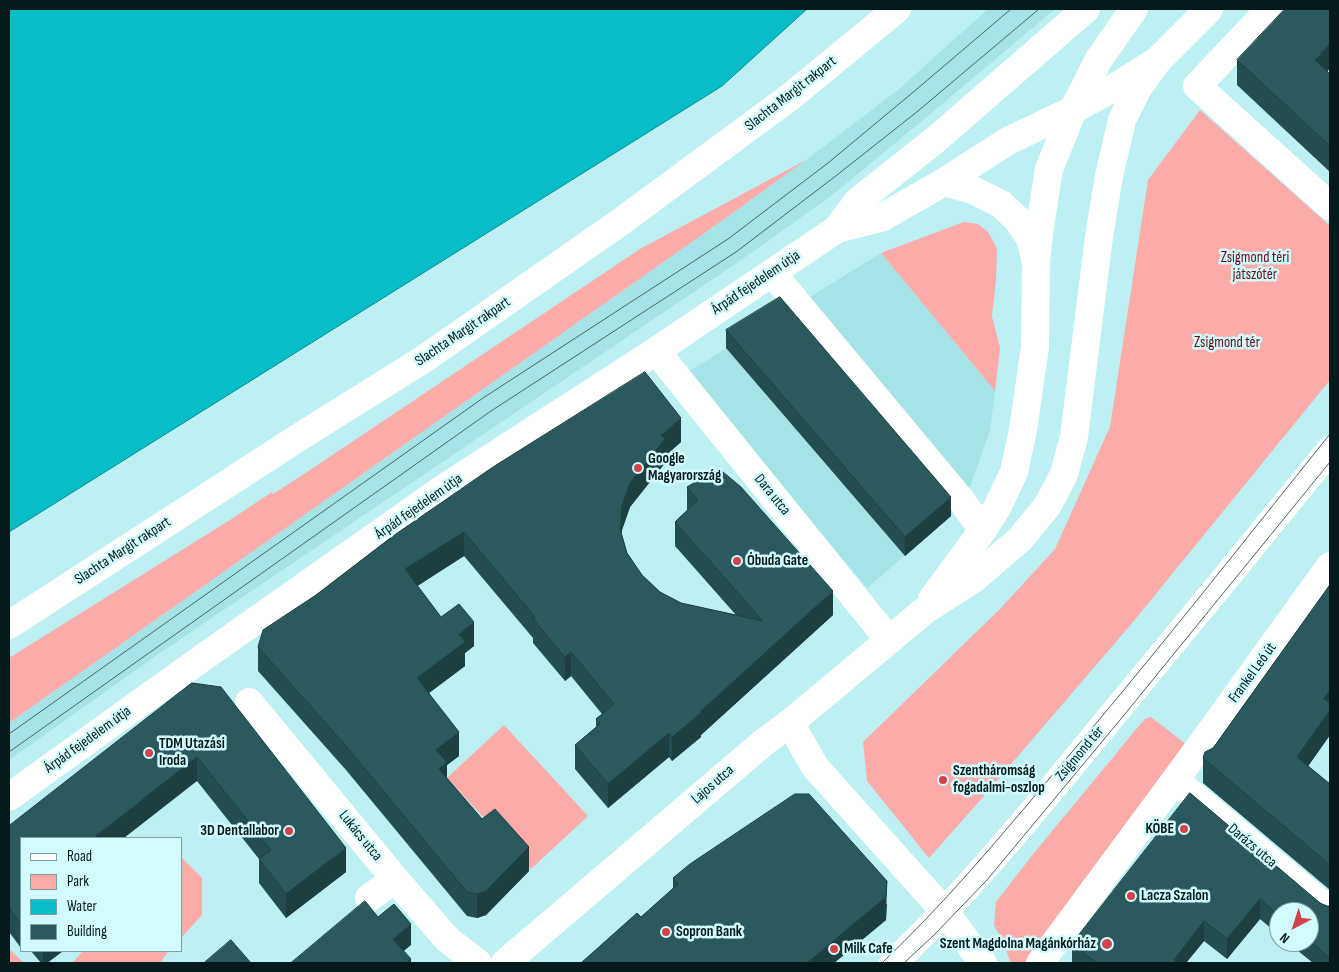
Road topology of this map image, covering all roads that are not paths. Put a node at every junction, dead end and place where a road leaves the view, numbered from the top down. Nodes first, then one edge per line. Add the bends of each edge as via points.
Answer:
1 (896, 9) edge
2 (1086, 9) edge
3 (1134, 9) edge
4 (1209, 9) edge
5 (1270, 9) edge
6 (1159, 59) junction
7 (1073, 110) junction
8 (944, 182) junction
9 (1330, 206) edge
10 (837, 229) junction
11 (1036, 262) junction
12 (772, 273) junction
13 (656, 350) junction
14 (1330, 450) edge
15 (984, 530) junction
16 (1330, 566) edge
17 (924, 611) junction
18 (9, 625) edge
19 (889, 640) junction
20 (249, 702) dead end
21 (790, 723) junction
22 (1175, 780) junction
23 (9, 797) edge
24 (395, 879) junction
25 (370, 898) dead end
26 (1330, 911) edge
27 (945, 912) junction
28 (478, 963) edge
29 (505, 963) edge
30 (893, 963) edge
31 (983, 963) edge
32 (1040, 963) edge

1 - 18 street, Slachta Margit rakpart via 790,97 619,223 424,359
2 - 10 street, Árpád fejedelem útja via 858,201
3 - 7 street via 1099,59
4 - 6 street, Árpád fejedelem útja
5 - 9 street via 1197,86
6 - 7 street, Árpád fejedelem útja
6 - 17 street via 1138,88 1122,120 1115,150 1099,236 1074,437 1064,474 1048,505 1020,539 975,578
7 - 8 street, Árpád fejedelem útja via 1008,140
7 - 11 street via 1049,169
8 - 10 street, Árpád fejedelem útja via 881,218
8 - 11 street via 973,190 1001,204 1030,238
10 - 12 street, Árpád fejedelem útja
11 - 15 street via 1035,347 1023,430 1014,472
12 - 13 street, Árpád fejedelem útja
12 - 15 street
13 - 19 street, Dara utca
13 - 23 street, Árpád fejedelem útja via 444,488
14 - 27 street, Zsigmond tér via 1069,768
15 - 17 street
16 - 22 street, Frankel Leó út
17 - 19 street, Lajos utca
19 - 21 street, Lajos utca
20 - 24 street, Lukács utca
21 - 27 street via 815,767
21 - 29 street, Lajos utca
22 - 26 street, Darázs utca
22 - 32 street
24 - 25 street
24 - 28 street, Lukács utca via 447,939
27 - 30 street, Zsigmond tér
27 - 31 street

